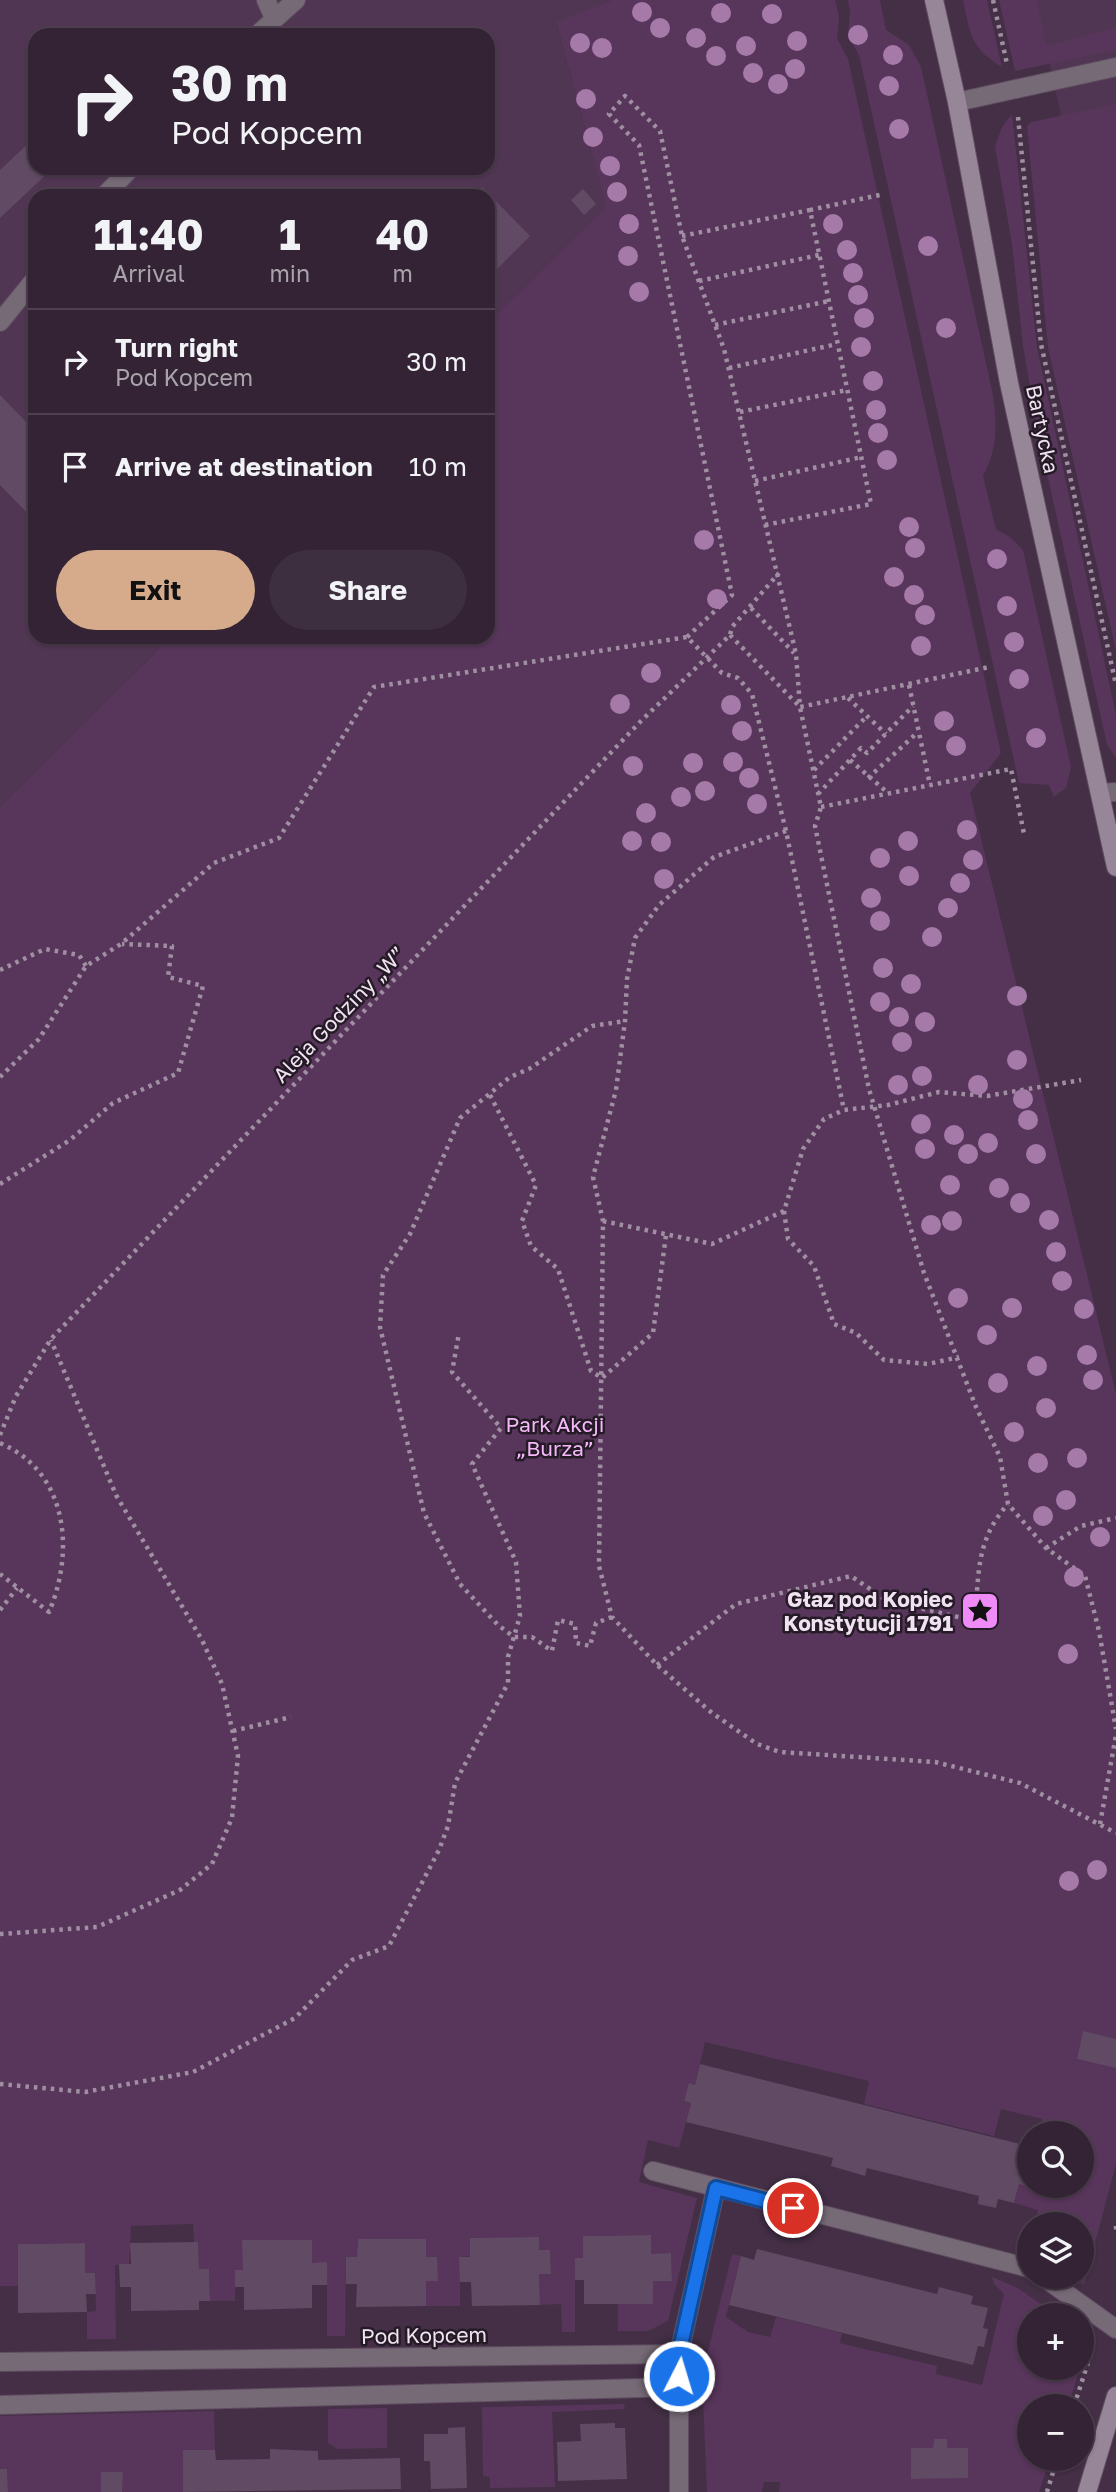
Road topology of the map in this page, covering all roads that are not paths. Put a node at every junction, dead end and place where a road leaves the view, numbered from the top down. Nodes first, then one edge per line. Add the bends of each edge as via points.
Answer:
1 (266, 0) edge
2 (296, 0) edge
3 (934, 0) edge
4 (274, 18) junction
5 (264, 28) edge
6 (1116, 67) edge
7 (957, 102) junction
8 (124, 175) edge
9 (111, 189) edge
10 (28, 288) edge
11 (0, 322) edge
12 (1108, 792) edge
13 (1115, 856) edge
14 (653, 2171) dead end
15 (716, 2188) junction
16 (1017, 2265) edge
17 (1060, 2289) edge
18 (1111, 2325) edge
19 (679, 2354) junction
20 (0, 2362) edge
21 (679, 2387) junction
22 (1116, 2396) edge
23 (0, 2405) edge
24 (679, 2492) edge
25 (1087, 2492) edge

1 - 4 street
2 - 4 street
3 - 7 street, Bartycka
4 - 5 street
6 - 7 street
7 - 12 street, Bartycka via 1009,383
8 - 9 street
10 - 11 street
12 - 13 street, Bartycka
14 - 15 street
15 - 16 street
15 - 19 street
17 - 18 street
19 - 20 street, Pod Kopcem
19 - 21 street
21 - 23 street
21 - 24 street
22 - 25 street

